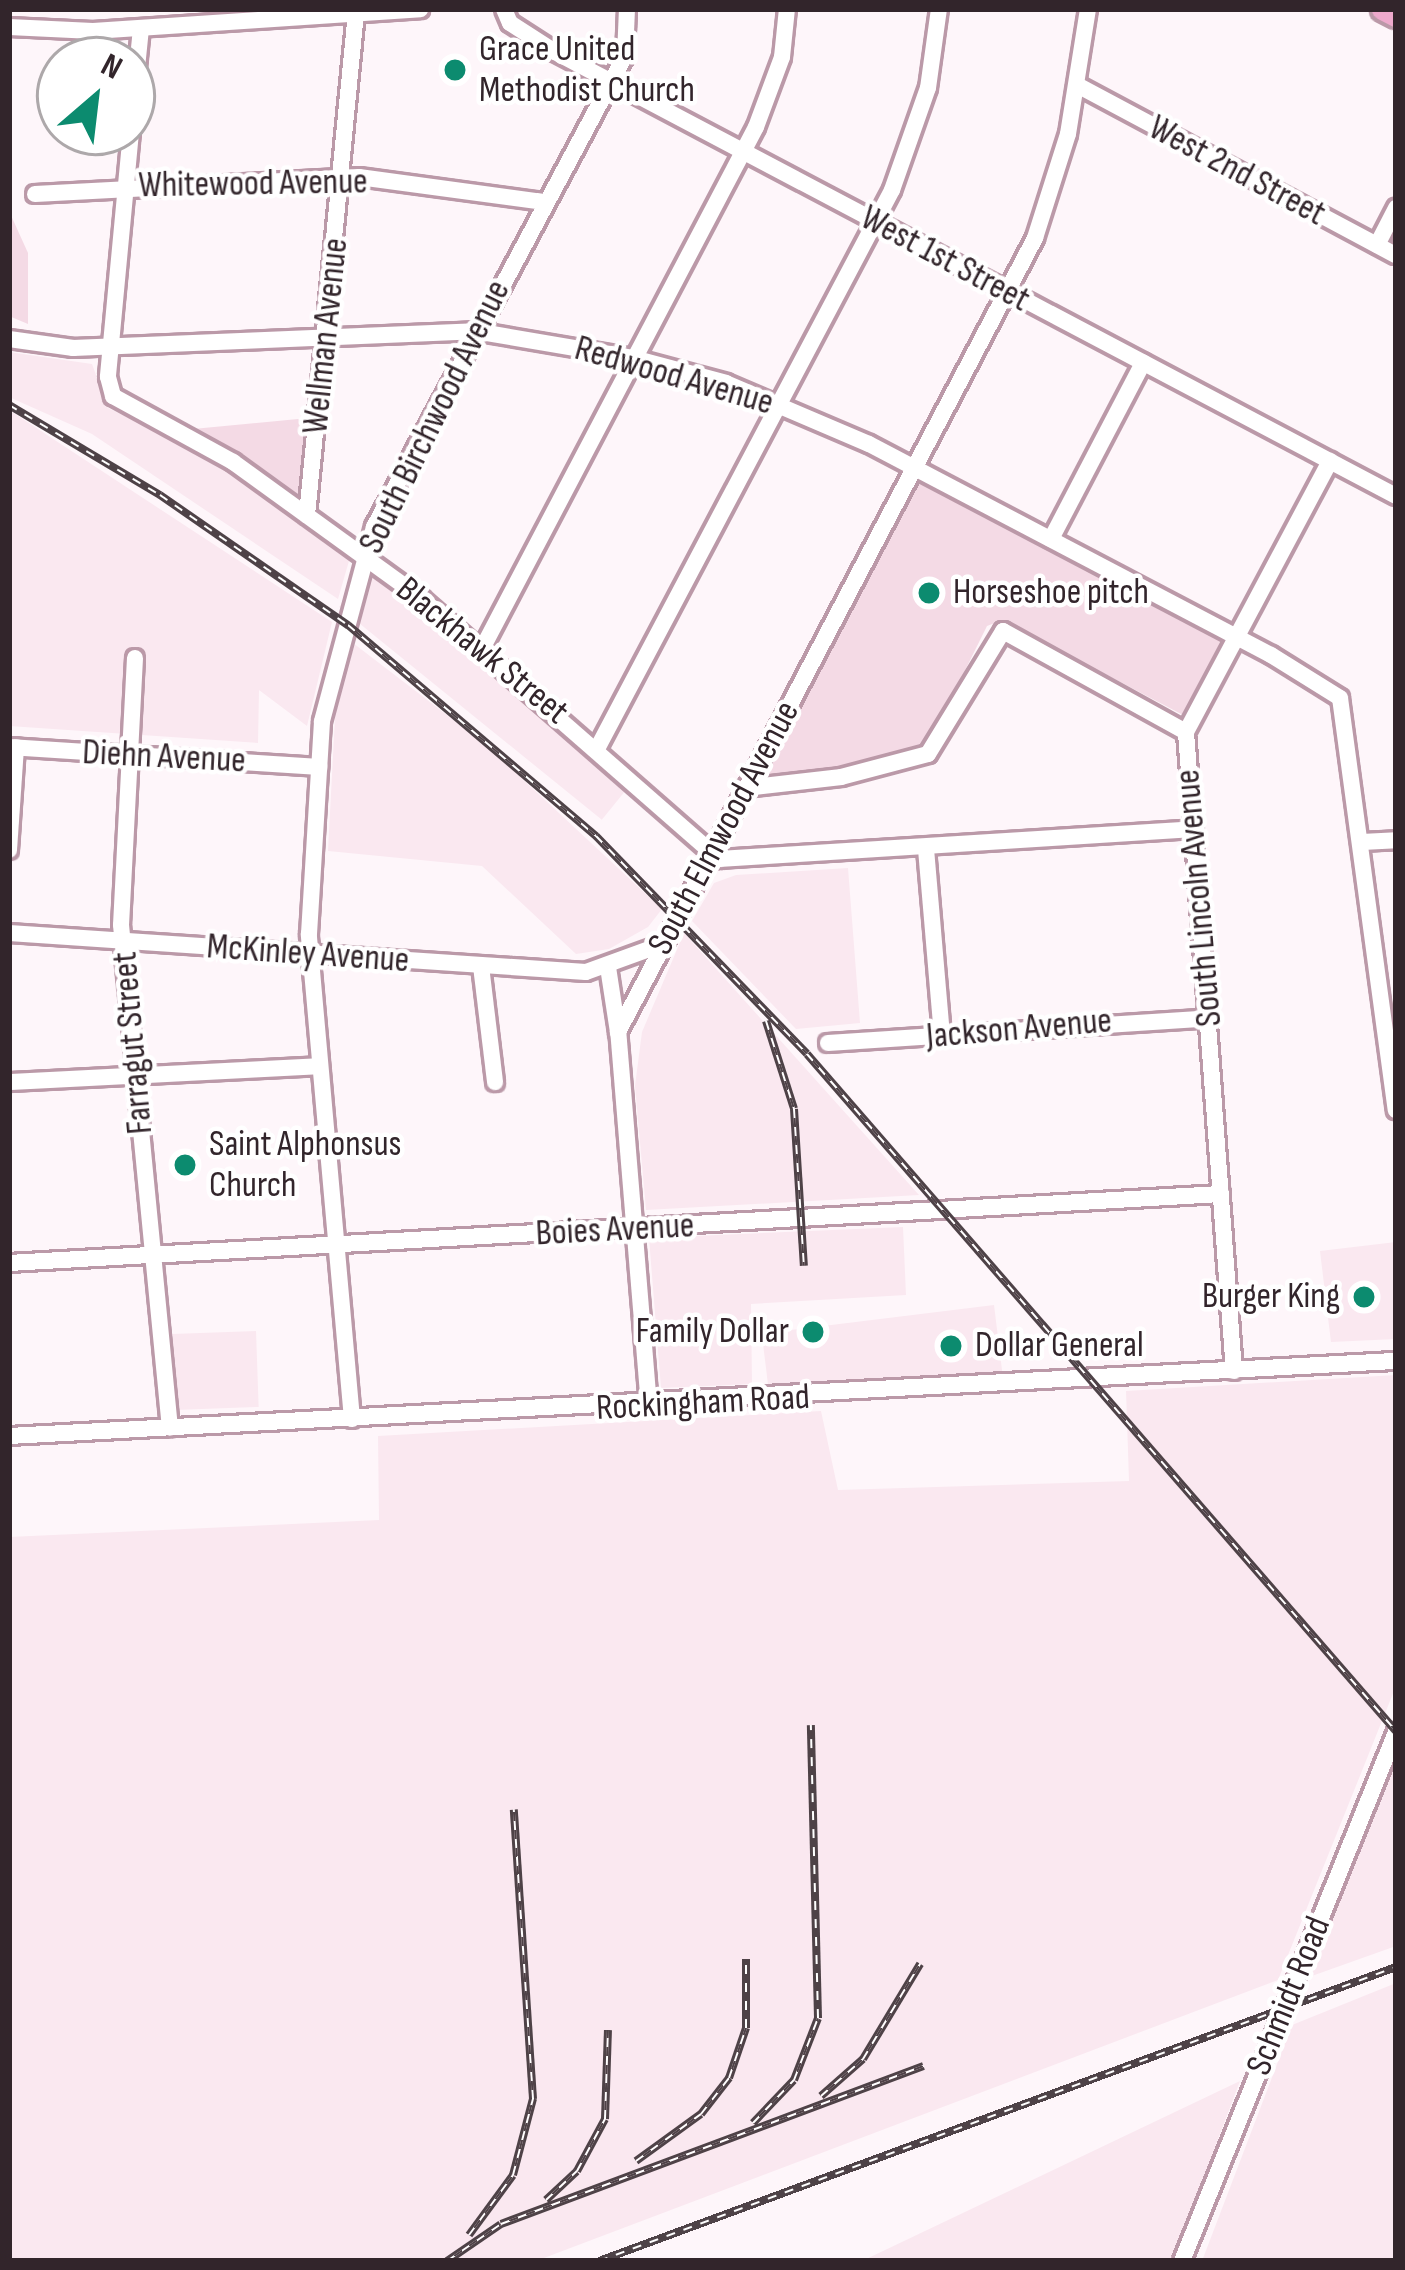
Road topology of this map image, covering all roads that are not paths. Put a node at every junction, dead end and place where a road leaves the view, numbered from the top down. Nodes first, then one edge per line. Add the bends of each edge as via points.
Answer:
1 (132, 9) edge
2 (420, 9) edge
3 (504, 9) edge
4 (627, 9) edge
5 (787, 9) edge
6 (939, 9) edge
7 (1088, 9) edge
8 (1382, 9) edge
9 (356, 13) junction
10 (1396, 16) edge
11 (9, 27) edge
12 (134, 28) junction
13 (134, 36) edge
14 (608, 80) junction
15 (1078, 86) junction
16 (742, 152) junction
17 (128, 156) edge
18 (343, 177) junction
19 (125, 186) junction
20 (35, 194) dead end
21 (543, 202) junction
22 (1396, 208) edge
23 (875, 222) junction
24 (1377, 245) junction
25 (1396, 255) edge
26 (1006, 292) junction
27 (324, 331) junction
28 (475, 331) junction
29 (9, 339) edge
30 (110, 347) junction
31 (633, 358) junction
32 (1143, 363) junction
33 (778, 404) junction
34 (1330, 461) junction
35 (914, 466) junction
36 (1396, 496) edge
37 (307, 515) junction
38 (1051, 539) junction
39 (365, 556) junction
40 (1237, 636) junction
41 (483, 647) junction
42 (135, 658) dead end
43 (1186, 732) junction
44 (13, 747) edge
45 (598, 747) junction
46 (132, 756) junction
47 (319, 767) junction
48 (745, 788) junction
49 (1194, 829) junction
50 (1396, 840) edge
51 (1362, 842) junction
52 (926, 849) junction
53 (9, 850) edge
54 (712, 853) junction
55 (9, 934) edge
56 (123, 941) junction
57 (661, 944) junction
58 (310, 955) junction
59 (481, 966) junction
60 (608, 968) junction
61 (1210, 1018) junction
62 (618, 1032) junction
63 (942, 1036) junction
64 (828, 1043) dead end
65 (320, 1066) junction
66 (136, 1077) junction
67 (9, 1082) edge
68 (495, 1082) dead end
69 (1396, 1110) edge
70 (1221, 1194) junction
71 (634, 1228) junction
72 (335, 1245) junction
73 (154, 1255) junction
74 (9, 1263) edge
75 (1396, 1361) edge
76 (1234, 1370) junction
77 (649, 1406) junction
78 (352, 1419) junction
79 (170, 1428) junction
80 (9, 1436) edge
81 (1396, 1732) edge
82 (1182, 2261) edge

1 - 12 street
2 - 9 street
3 - 14 street, West 1st Street via 510,23
4 - 14 street, South Birchwood Avenue via 629,39
5 - 16 street via 782,57
6 - 23 street via 928,88
7 - 15 street, South Elmwood Avenue
8 - 10 main road
9 - 12 street
9 - 18 street, Wellman Avenue
11 - 12 street
12 - 13 street
14 - 16 street, West 1st Street
14 - 21 street, South Birchwood Avenue
15 - 24 street, West 2nd Street
15 - 26 street, South Elmwood Avenue via 1035,238
16 - 23 street, West 1st Street
16 - 31 street
17 - 19 street
18 - 19 street, Whitewood Avenue
18 - 21 street, Whitewood Avenue
18 - 27 street, Wellman Avenue
19 - 20 street, Whitewood Avenue
19 - 30 street
21 - 28 street, South Birchwood Avenue
22 - 24 street
23 - 26 street, West 1st Street
23 - 33 street
24 - 25 street, West 2nd Street
26 - 32 street, West 1st Street
26 - 35 street, South Elmwood Avenue
27 - 28 street, Redwood Avenue
27 - 30 street, Redwood Avenue
27 - 37 street, Wellman Avenue
28 - 31 street, Redwood Avenue
28 - 39 street, South Birchwood Avenue
29 - 30 street, Redwood Avenue
30 - 37 street, Blackhawk Street via 112,396 177,426
31 - 33 street, Redwood Avenue
31 - 41 street
32 - 34 street, West 1st Street
32 - 38 street
33 - 35 street, Redwood Avenue
33 - 45 street
34 - 36 street, West 1st Street
34 - 40 street, South Lincoln Avenue
35 - 38 street, Redwood Avenue
35 - 48 street, South Elmwood Avenue
37 - 39 street, Blackhawk Street
38 - 40 street, Redwood Avenue
39 - 41 street, Blackhawk Street
39 - 47 street, South Birchwood Avenue via 322,721
40 - 43 street, South Lincoln Avenue
40 - 51 street, Redwood Avenue via 1340,698
41 - 45 street, Blackhawk Street
42 - 46 street, Farragut Street
43 - 48 street via 1008,632 993,636 928,754 841,777
43 - 49 street, South Lincoln Avenue
44 - 46 street, Diehn Avenue
44 - 53 street
45 - 54 street, Blackhawk Street
46 - 47 street, Diehn Avenue
46 - 56 street, Farragut Street
47 - 58 street, South Birchwood Avenue
48 - 54 street, South Elmwood Avenue
49 - 52 street
49 - 61 street, South Lincoln Avenue
50 - 51 street
51 - 69 street
52 - 54 street via 727,863
52 - 63 street
54 - 57 street, South Elmwood Avenue
55 - 56 street, McKinley Avenue
56 - 58 street, McKinley Avenue
56 - 66 street, Farragut Street
57 - 60 street, McKinley Avenue
57 - 62 street, South Elmwood Avenue
58 - 59 street, McKinley Avenue
58 - 65 street, South Birchwood Avenue
59 - 60 street, McKinley Avenue
59 - 68 street
60 - 62 street
61 - 63 street, Jackson Avenue
61 - 70 street, South Lincoln Avenue
62 - 71 street
63 - 64 street, Jackson Avenue
65 - 66 street
65 - 72 street, South Birchwood Avenue
66 - 67 street
66 - 73 street, Farragut Street
70 - 71 street, Boies Avenue
70 - 76 street, South Lincoln Avenue
71 - 72 street, Boies Avenue
71 - 77 street
72 - 73 street, Boies Avenue
72 - 78 street, South Birchwood Avenue
73 - 74 street, Boies Avenue
73 - 79 street, Farragut Street
75 - 76 street, Rockingham Road
76 - 77 street, Rockingham Road
77 - 78 street, Rockingham Road
78 - 79 street, Rockingham Road
79 - 80 street, Rockingham Road
81 - 82 street, Schmidt Road

